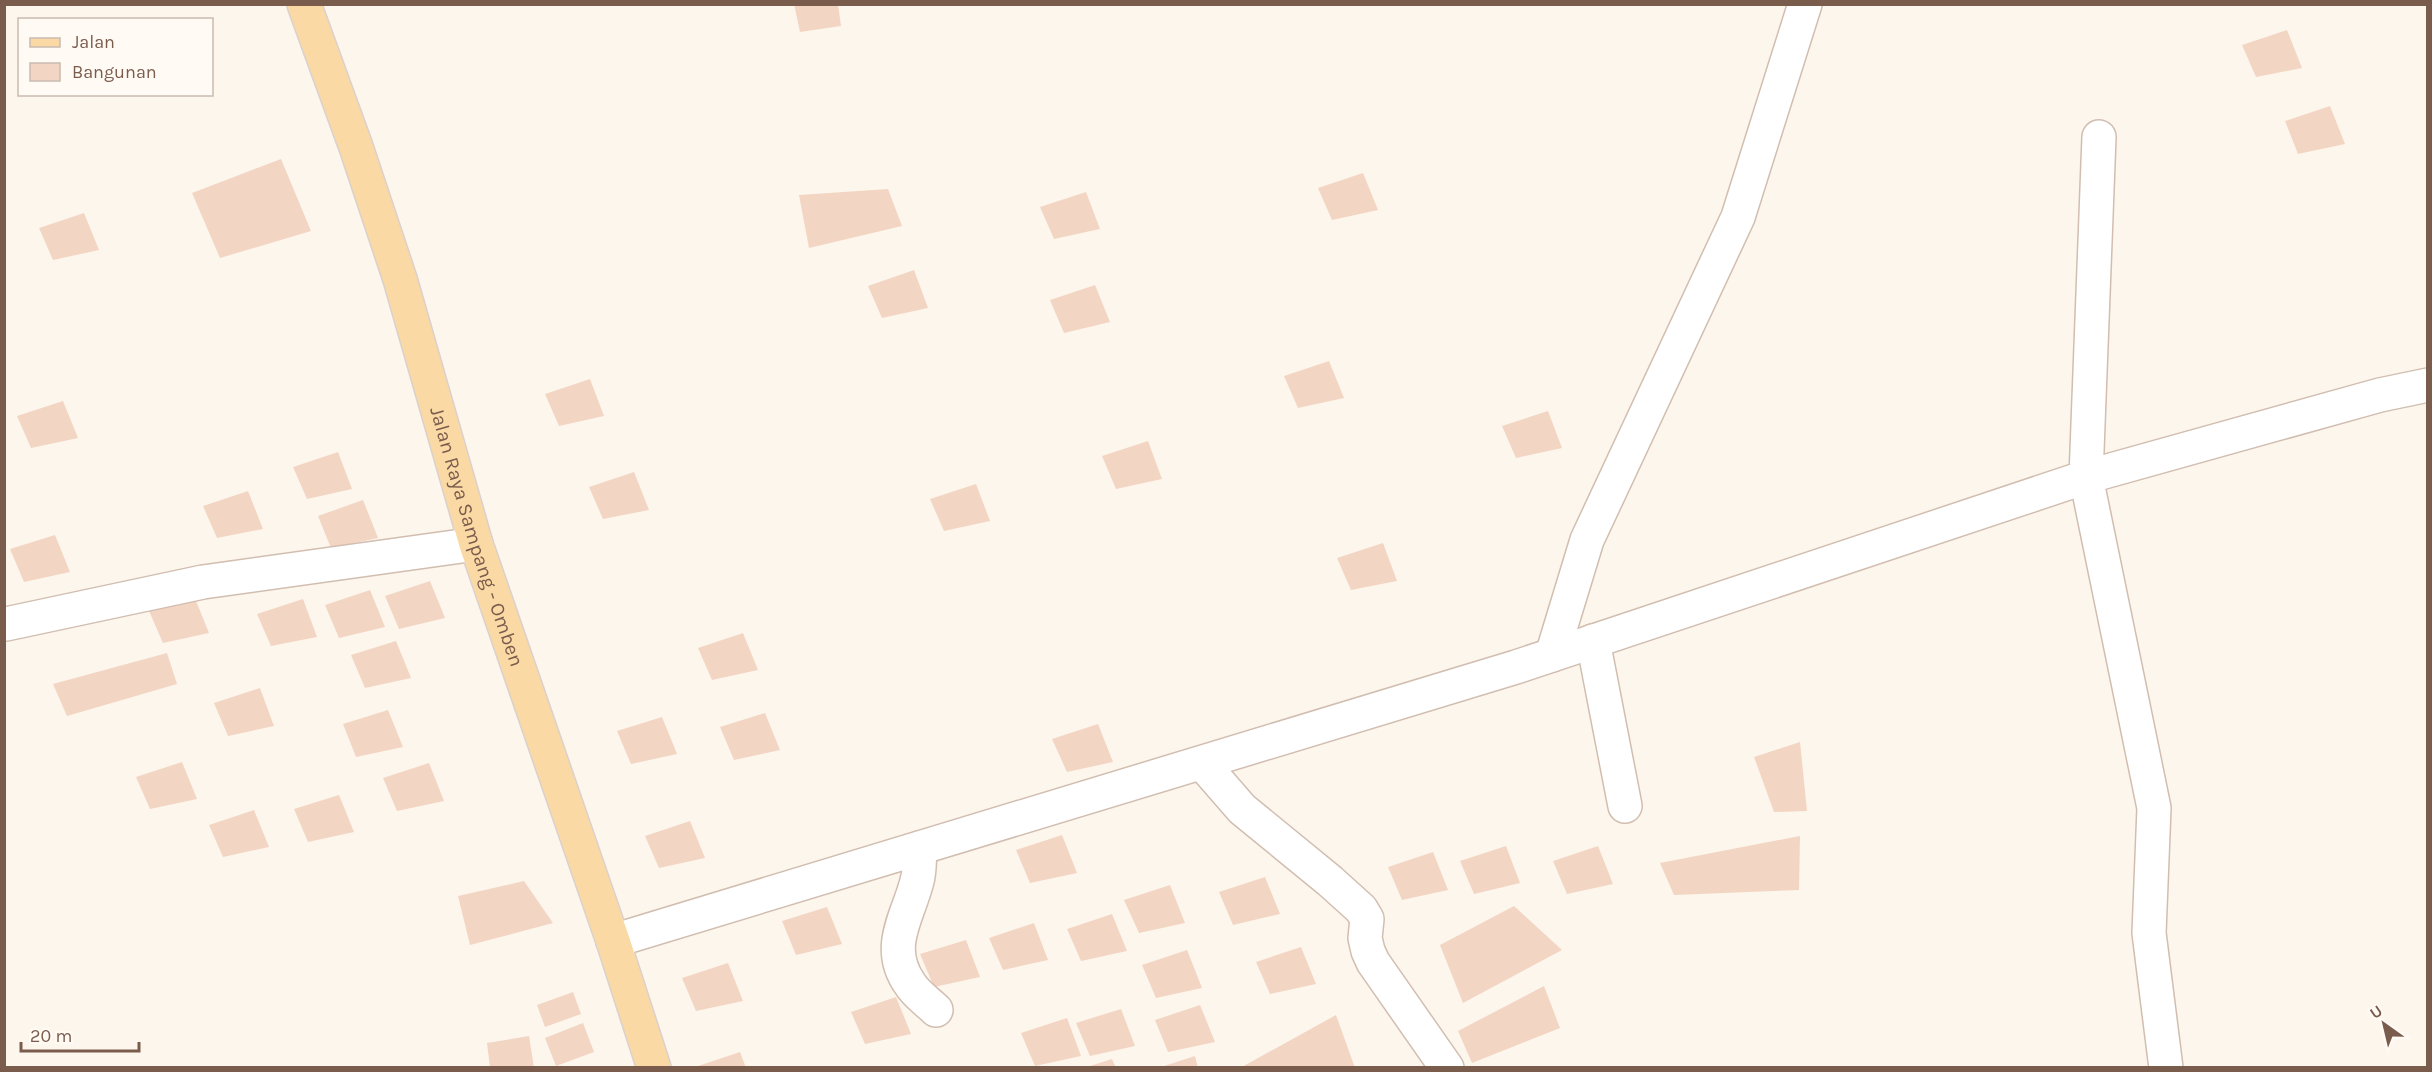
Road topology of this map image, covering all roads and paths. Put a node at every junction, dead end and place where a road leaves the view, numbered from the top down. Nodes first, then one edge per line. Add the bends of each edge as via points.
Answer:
1 (304, 4) edge
2 (1805, 4) edge
3 (2099, 137) dead end
4 (2427, 385) edge
5 (2086, 477) junction
6 (476, 544) junction
7 (6, 624) edge
8 (1593, 641) junction
9 (1552, 656) junction
10 (1202, 763) junction
11 (1625, 806) dead end
12 (920, 848) junction
13 (613, 941) junction
14 (936, 1010) dead end
15 (654, 1068) edge
16 (1448, 1068) edge
17 (2166, 1068) edge

1 - 6 main road, Jalan Raya Sampang - Omben via 400,279
2 - 9 street via 1738,217 1587,540
3 - 5 street
4 - 5 street
5 - 8 street
5 - 17 street via 2154,808 2149,933
6 - 7 street via 203,582
6 - 13 main road, Jalan Raya Sampang - Omben
8 - 9 street
8 - 11 street
9 - 10 street
10 - 12 street
10 - 16 street via 1242,809 1361,909 1367,919 1365,938 1373,962
12 - 13 street
12 - 14 street via 918,880 899,940 900,960 911,986
13 - 15 main road, Jalan Raya Sampang - Omben

